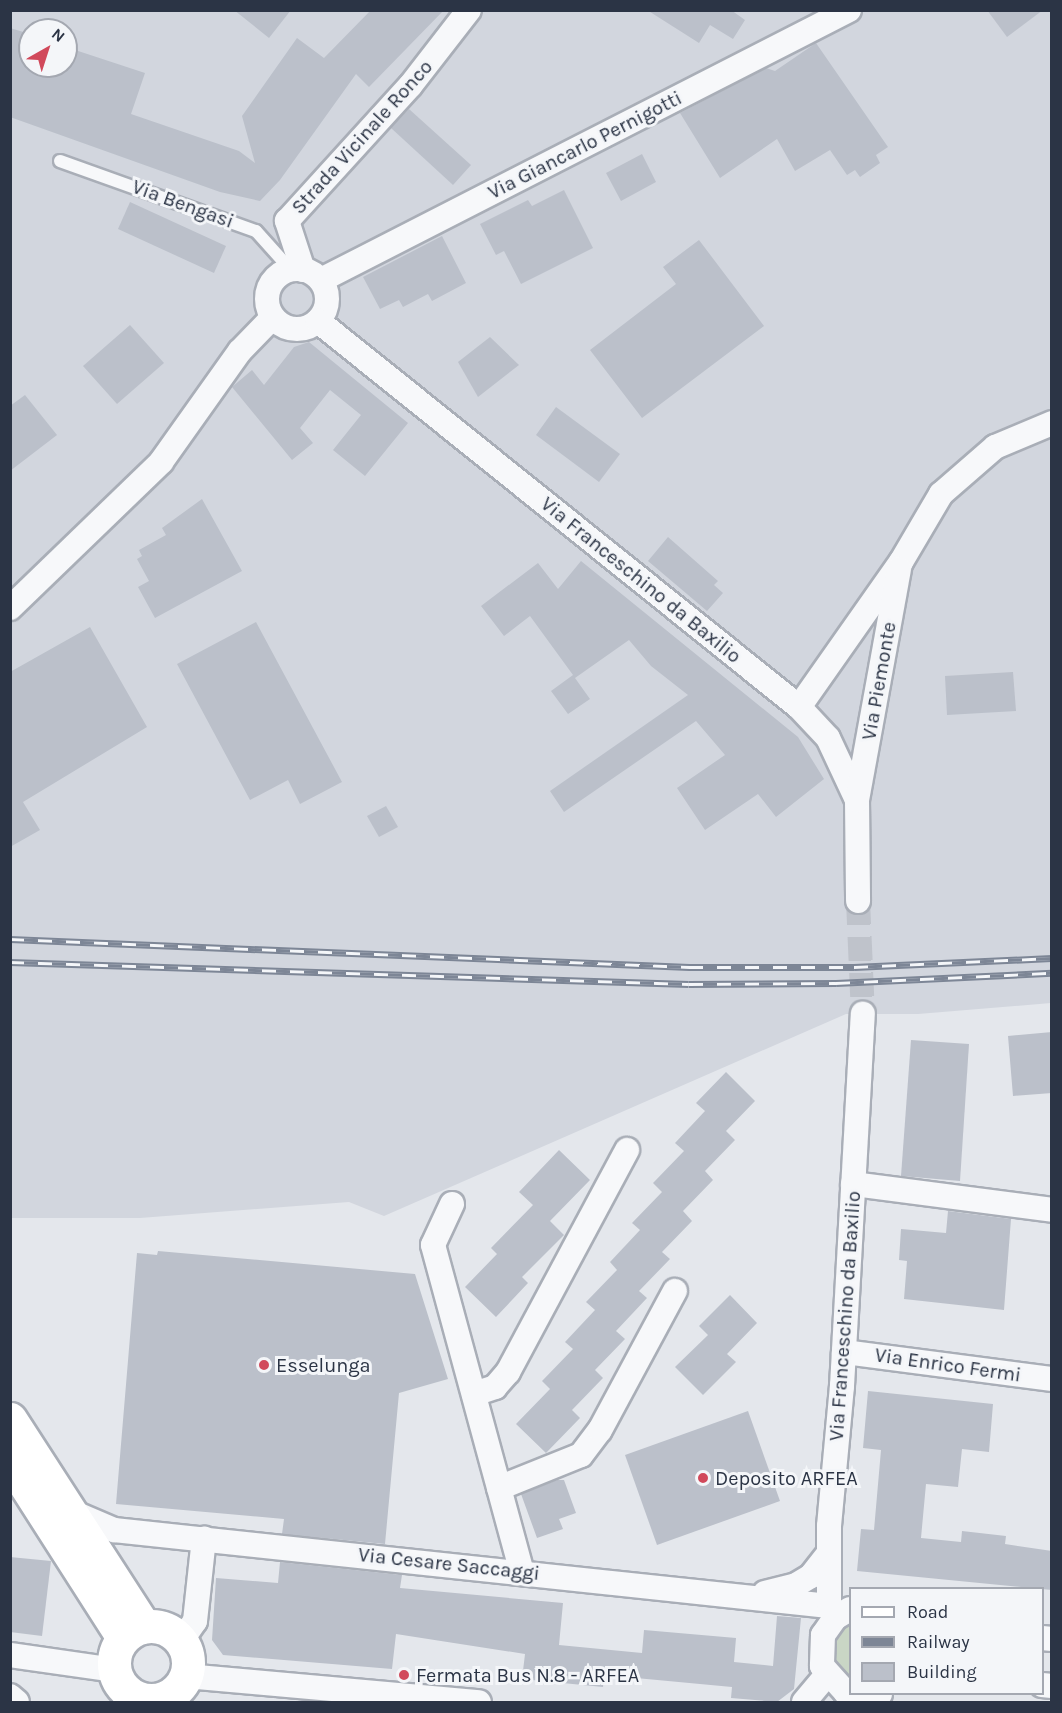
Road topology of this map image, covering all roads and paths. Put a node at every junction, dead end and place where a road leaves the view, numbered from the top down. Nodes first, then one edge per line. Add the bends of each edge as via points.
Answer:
1 (469, 10) edge
2 (849, 10) edge
3 (60, 161) dead end
4 (305, 273) junction
5 (273, 317) junction
6 (318, 321) junction
7 (1052, 423) edge
8 (901, 562) junction
9 (10, 608) edge
10 (799, 707) junction
11 (857, 800) junction
12 (858, 901) tunnel mouth
13 (862, 1014) tunnel mouth
14 (627, 1150) dead end
15 (853, 1184) junction
16 (452, 1204) dead end
17 (1052, 1210) edge
18 (675, 1291) dead end
19 (844, 1352) junction
20 (1052, 1379) edge
21 (474, 1394) junction
22 (10, 1419) edge
23 (10, 1461) edge
24 (499, 1488) junction
25 (72, 1512) junction
26 (204, 1538) junction
27 (829, 1553) junction
28 (522, 1572) junction
29 (746, 1596) junction
30 (838, 1611) edge
31 (134, 1632) junction
32 (181, 1641) junction
33 (10, 1655) edge
34 (114, 1670) junction
35 (826, 1676) junction
36 (174, 1692) edge
37 (849, 1693) edge
38 (10, 1696) edge
39 (17, 1702) edge
40 (479, 1702) edge
41 (804, 1702) edge

1 - 4 street, Strada Vicinale Ronco via 410,86 286,220
2 - 4 street, Via Giancarlo Pernigotti
3 - 4 lane, Via Bengasi via 256,231
4 - 5 street via 273,280 267,292
4 - 6 street via 327,306
5 - 6 street via 297,329
5 - 9 street via 240,351 161,462
6 - 10 street, Via Franceschino da Baxilio
7 - 8 street, Via Piemonte via 995,447 941,494
8 - 10 street, Via Piemonte
8 - 11 street, Via Piemonte
10 - 11 street, Via Franceschino da Baxilio via 828,738
11 - 12 street, Via Franceschino da Baxilio
13 - 15 street, Via Franceschino da Baxilio
14 - 21 street via 508,1372 495,1387
15 - 17 street
15 - 19 street, Via Franceschino da Baxilio
16 - 21 street via 433,1245
18 - 24 street via 600,1430 581,1455
19 - 20 street, Via Enrico Fermi
19 - 27 street, Via Franceschino da Baxilio
21 - 24 street
22 - 25 street
23 - 31 street
24 - 28 street
25 - 26 street, Via Cesare Saccaggi via 114,1530
25 - 31 street
26 - 28 street, Via Cesare Saccaggi
26 - 32 street via 195,1621
27 - 29 street via 811,1576 796,1585
27 - 30 street, Via Franceschino da Baxilio
28 - 29 street, Via Cesare Saccaggi
29 - 30 street, Via Cesare Saccaggi
30 - 35 street via 820,1645
31 - 32 street via 165,1628
31 - 34 street
32 - 36 street via 188,1658
33 - 34 street
34 - 36 street via 134,1696
35 - 37 street
35 - 41 street
36 - 40 street
38 - 39 street

